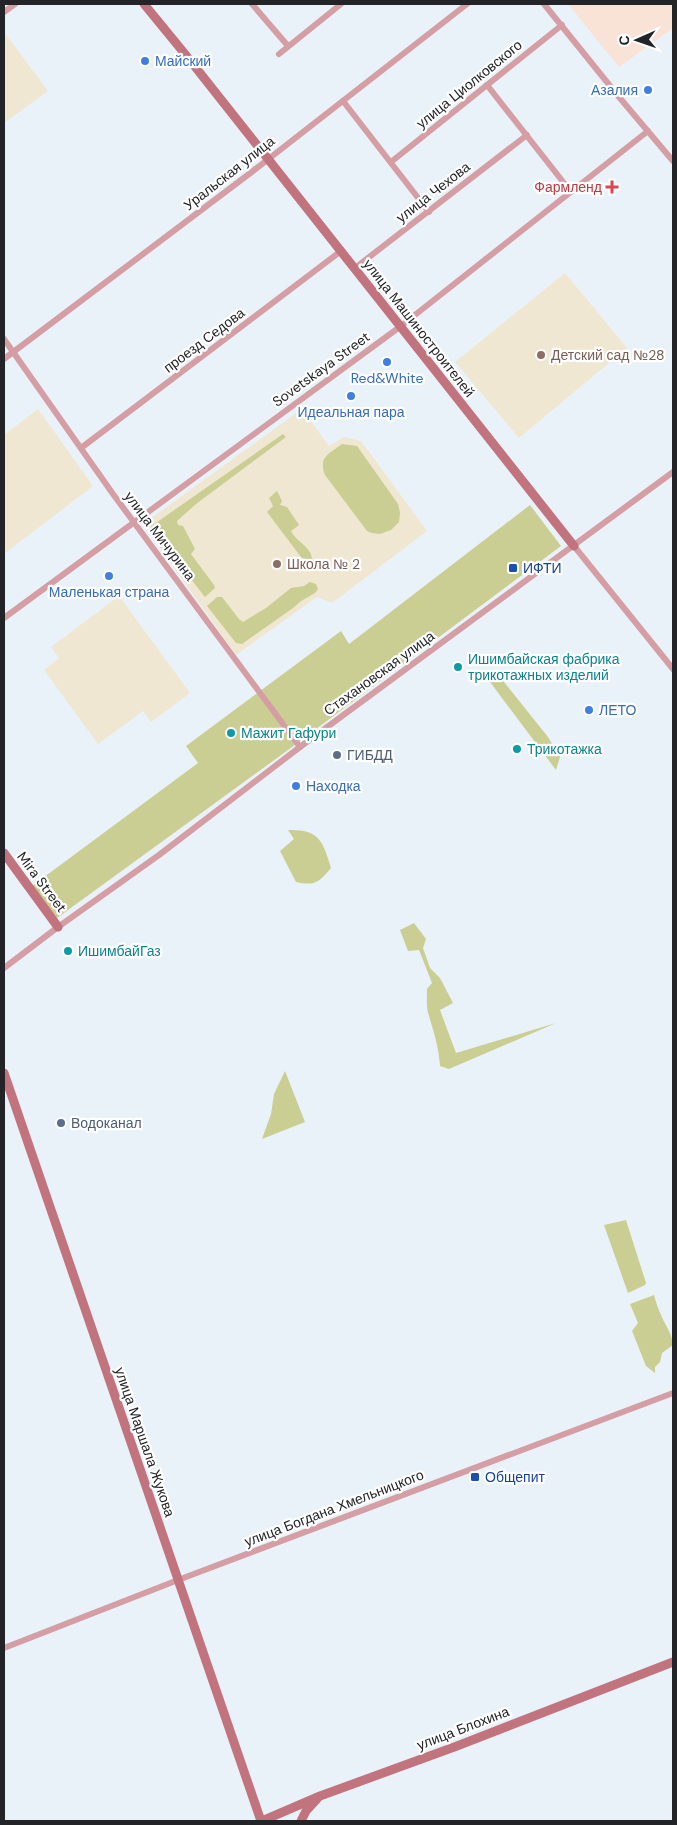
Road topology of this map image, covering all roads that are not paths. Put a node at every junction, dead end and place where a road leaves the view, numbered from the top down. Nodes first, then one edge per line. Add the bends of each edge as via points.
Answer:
1 (14, 4) edge
2 (145, 4) edge
3 (252, 4) edge
4 (341, 4) edge
5 (467, 4) edge
6 (544, 4) edge
7 (4, 12) edge
8 (562, 25) junction
9 (288, 46) junction
10 (279, 54) dead end
11 (487, 85) junction
12 (343, 101) junction
13 (648, 131) junction
14 (527, 135) junction
15 (268, 159) junction
16 (673, 161) edge
17 (391, 162) junction
18 (570, 192) junction
19 (429, 212) junction
20 (341, 251) junction
21 (355, 268) junction
22 (401, 326) junction
23 (4, 339) edge
24 (13, 352) junction
25 (4, 359) edge
26 (81, 448) junction
27 (673, 472) edge
28 (134, 522) junction
29 (574, 546) junction
30 (4, 618) edge
31 (673, 669) edge
32 (300, 747) junction
33 (4, 853) edge
34 (58, 926) junction
35 (4, 968) edge
36 (4, 1072) edge
37 (673, 1393) edge
38 (178, 1580) junction
39 (4, 1648) edge
40 (673, 1662) edge
41 (320, 1796) junction
42 (262, 1821) edge
43 (301, 1821) edge

1 - 7 street
2 - 15 street, улица Машиностроителей
3 - 9 street
4 - 9 street
5 - 12 street, Уральская улица
6 - 8 street
8 - 11 street, улица Циолковского
8 - 13 street
9 - 10 street
11 - 14 street
11 - 17 street, улица Циолковского
12 - 15 street, Уральская улица
12 - 17 street
13 - 16 street
13 - 18 street, Sovetskaya Street
14 - 18 street
14 - 19 street, улица Чехова
15 - 20 street, улица Машиностроителей
15 - 24 street, Уральская улица
17 - 19 street
18 - 22 street, Sovetskaya Street
19 - 21 street, улица Чехова
20 - 21 street, улица Машиностроителей
20 - 26 street, проезд Седова
21 - 22 street, улица Машиностроителей
22 - 28 street, Sovetskaya Street
22 - 29 street, улица Машиностроителей
23 - 24 street, улица Мичурина
24 - 25 street, Уральская улица
24 - 26 street, улица Мичурина
26 - 28 street, улица Мичурина
27 - 29 street, Стахановская улица
28 - 30 street, Sovetskaya Street
28 - 32 street, улица Мичурина
29 - 31 street, улица Машиностроителей
29 - 32 street, Стахановская улица
32 - 34 street, Стахановская улица via 159,855
33 - 34 street, Mira Street
34 - 35 street, Стахановская улица
36 - 38 street, улица Маршала Жукова
37 - 38 street, улица Богдана Хмельницкого
38 - 39 street, улица Богдана Хмельницкого
38 - 42 street, улица Маршала Жукова
40 - 41 street, улица Блохина
41 - 42 street, улица Блохина
41 - 43 street

